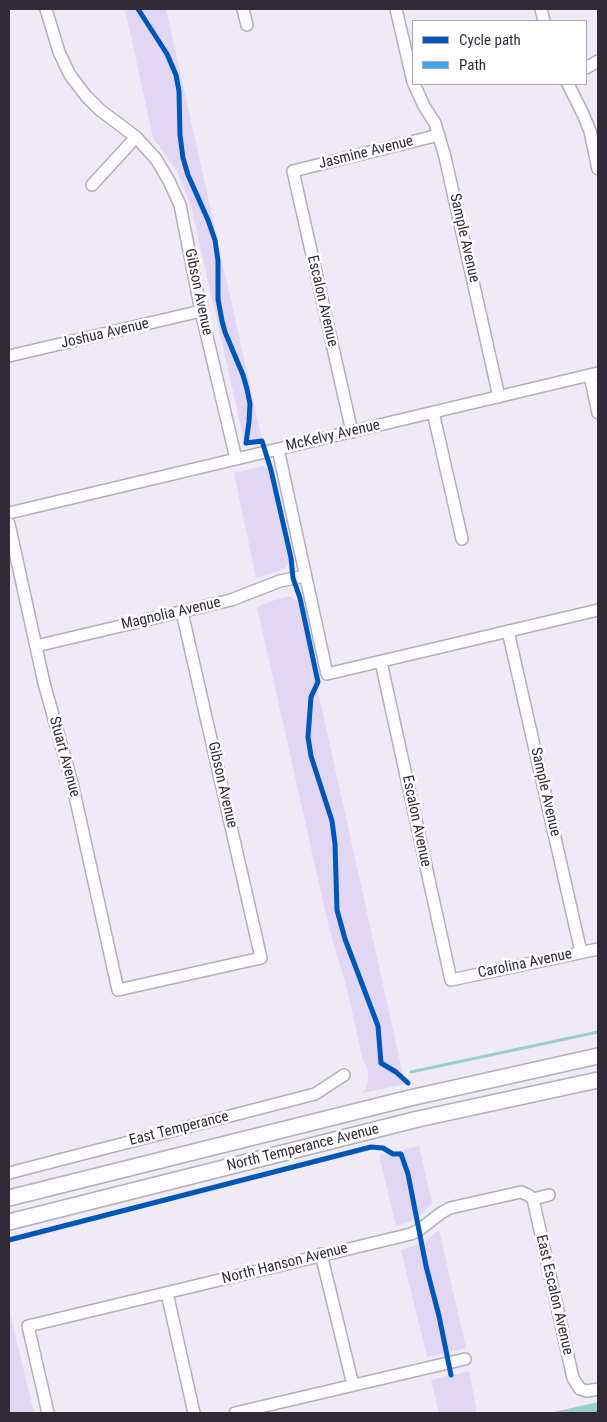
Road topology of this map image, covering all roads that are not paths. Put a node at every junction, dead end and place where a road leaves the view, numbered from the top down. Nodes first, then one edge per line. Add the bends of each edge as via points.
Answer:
1 (46, 9) edge
2 (243, 9) edge
3 (396, 9) edge
4 (247, 25) dead end
5 (598, 61) edge
6 (587, 67) edge
7 (412, 75) edge
8 (415, 85) edge
9 (569, 85) edge
10 (439, 135) junction
11 (136, 137) junction
12 (598, 169) edge
13 (293, 171) joint
14 (92, 185) dead end
15 (201, 311) junction
16 (9, 356) edge
17 (594, 374) edge
18 (499, 397) junction
19 (434, 412) junction
20 (598, 413) edge
21 (352, 432) junction
22 (278, 449) junction
23 (236, 459) junction
24 (9, 513) edge
25 (9, 524) edge
26 (462, 539) dead end
27 (305, 576) junction
28 (598, 610) edge
29 (182, 612) junction
30 (508, 631) junction
31 (36, 646) junction
32 (381, 662) junction
33 (598, 949) edge
34 (581, 952) junction
35 (451, 980) joint
36 (118, 990) joint
37 (598, 1056) edge
38 (344, 1075) dead end
39 (598, 1080) edge
40 (9, 1172) edge
41 (549, 1195) dead end
42 (9, 1198) edge
43 (533, 1199) junction
44 (9, 1222) edge
45 (321, 1254) junction
46 (167, 1293) junction
47 (465, 1359) dead end
48 (353, 1385) junction
49 (598, 1389) edge
50 (48, 1413) edge
51 (194, 1413) edge
52 (235, 1413) edge

1 - 11 street, Gibson Avenue via 70,75 93,103
2 - 4 street
3 - 7 street, Sample Avenue
5 - 6 street
8 - 10 street, Sample Avenue
9 - 12 street via 590,132
10 - 13 street, Jasmine Avenue
10 - 18 street, Sample Avenue
11 - 14 street
11 - 15 street, Gibson Avenue via 156,158 180,206
13 - 21 street, Escalon Avenue
15 - 16 street, Joshua Avenue
15 - 23 street, Gibson Avenue
17 - 18 street, McKelvy Avenue
17 - 20 street
18 - 19 street, McKelvy Avenue
19 - 21 street, McKelvy Avenue
19 - 26 street
21 - 22 street, McKelvy Avenue
22 - 23 street, McKelvy Avenue
22 - 27 street
23 - 24 street, McKelvy Avenue
25 - 31 street, Stuart Avenue
27 - 29 street, Magnolia Avenue
27 - 32 street via 327,674
28 - 30 street
29 - 31 street, Magnolia Avenue
29 - 36 street, Gibson Avenue via 261,958
30 - 32 street
30 - 34 street, Sample Avenue
31 - 36 street, Stuart Avenue via 73,787
32 - 35 street, Escalon Avenue
33 - 34 street, Carolina Avenue
34 - 35 street, Carolina Avenue
37 - 42 main road, North Temperance Avenue via 410,1098
38 - 40 street, East Temperance via 315,1094
39 - 44 main road, North Temperance Avenue via 418,1119
41 - 43 street
43 - 45 street, North Hanson Avenue via 521,1192 450,1208 411,1234
43 - 49 street, East Escalon Avenue via 573,1378 580,1389
45 - 46 street, North Hanson Avenue
45 - 48 street
46 - 50 street, North Hanson Avenue via 28,1326
46 - 51 street
47 - 48 street
48 - 52 street

